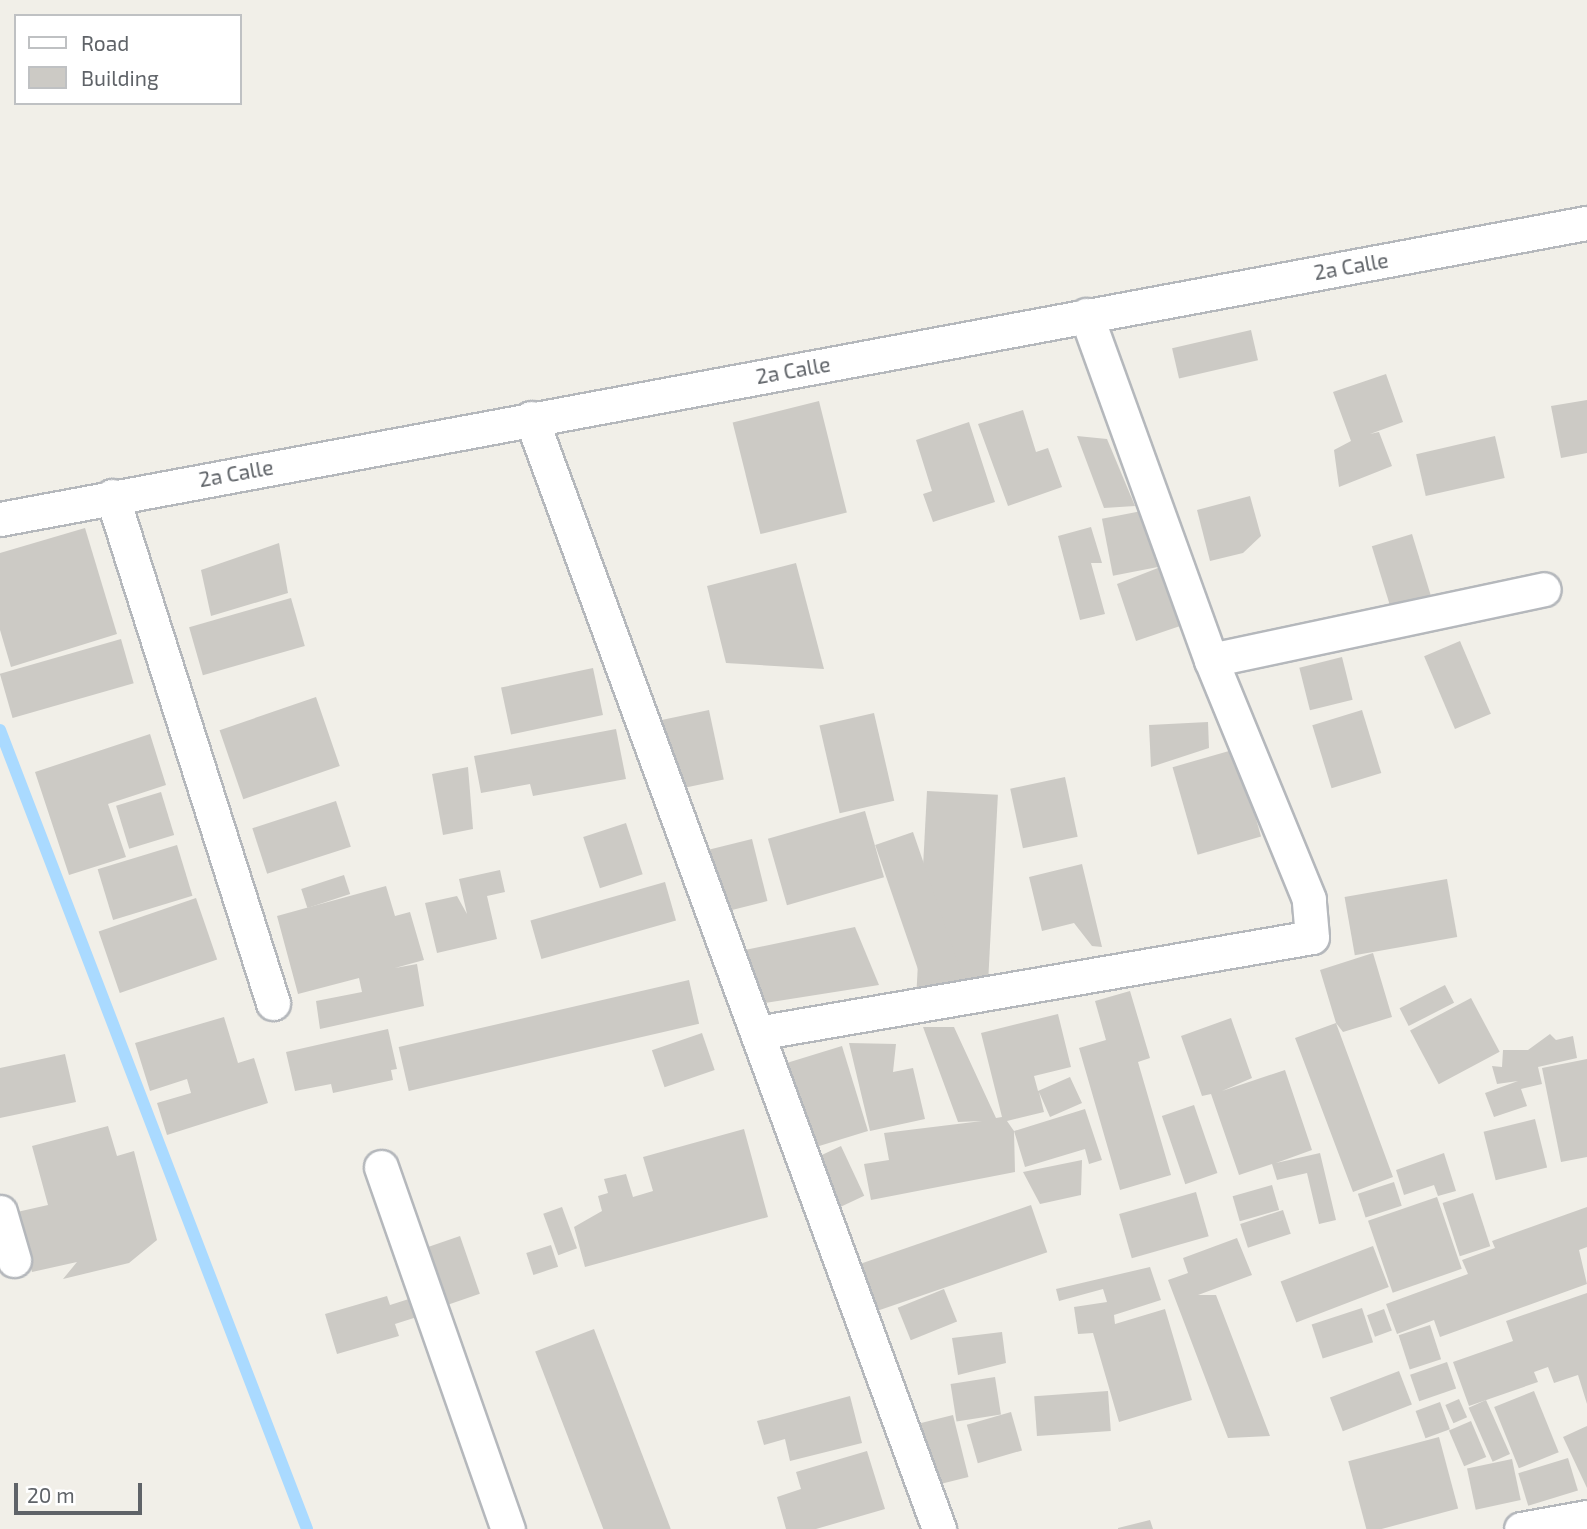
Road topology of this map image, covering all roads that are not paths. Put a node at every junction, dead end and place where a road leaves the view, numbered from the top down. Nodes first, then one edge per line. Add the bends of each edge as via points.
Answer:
1 (1587, 223) edge
2 (1086, 315) junction
3 (531, 418) junction
4 (112, 496) junction
5 (0, 519) edge
6 (1544, 589) dead end
7 (1211, 660) junction
8 (273, 1003) dead end
9 (757, 1033) junction
10 (382, 1167) dead end
11 (0, 1212) edge
12 (14, 1260) dead end
13 (1587, 1517) edge
14 (508, 1529) edge
15 (939, 1529) edge
16 (1521, 1529) edge

1 - 2 street, 2a Calle
2 - 3 street, 2a Calle
2 - 7 street
3 - 4 street, 2a Calle
3 - 9 street
4 - 5 street, 2a Calle
4 - 8 street
6 - 7 street
7 - 9 street via 1310,899 1312,937
9 - 15 street
10 - 14 street
11 - 12 street
13 - 16 street

